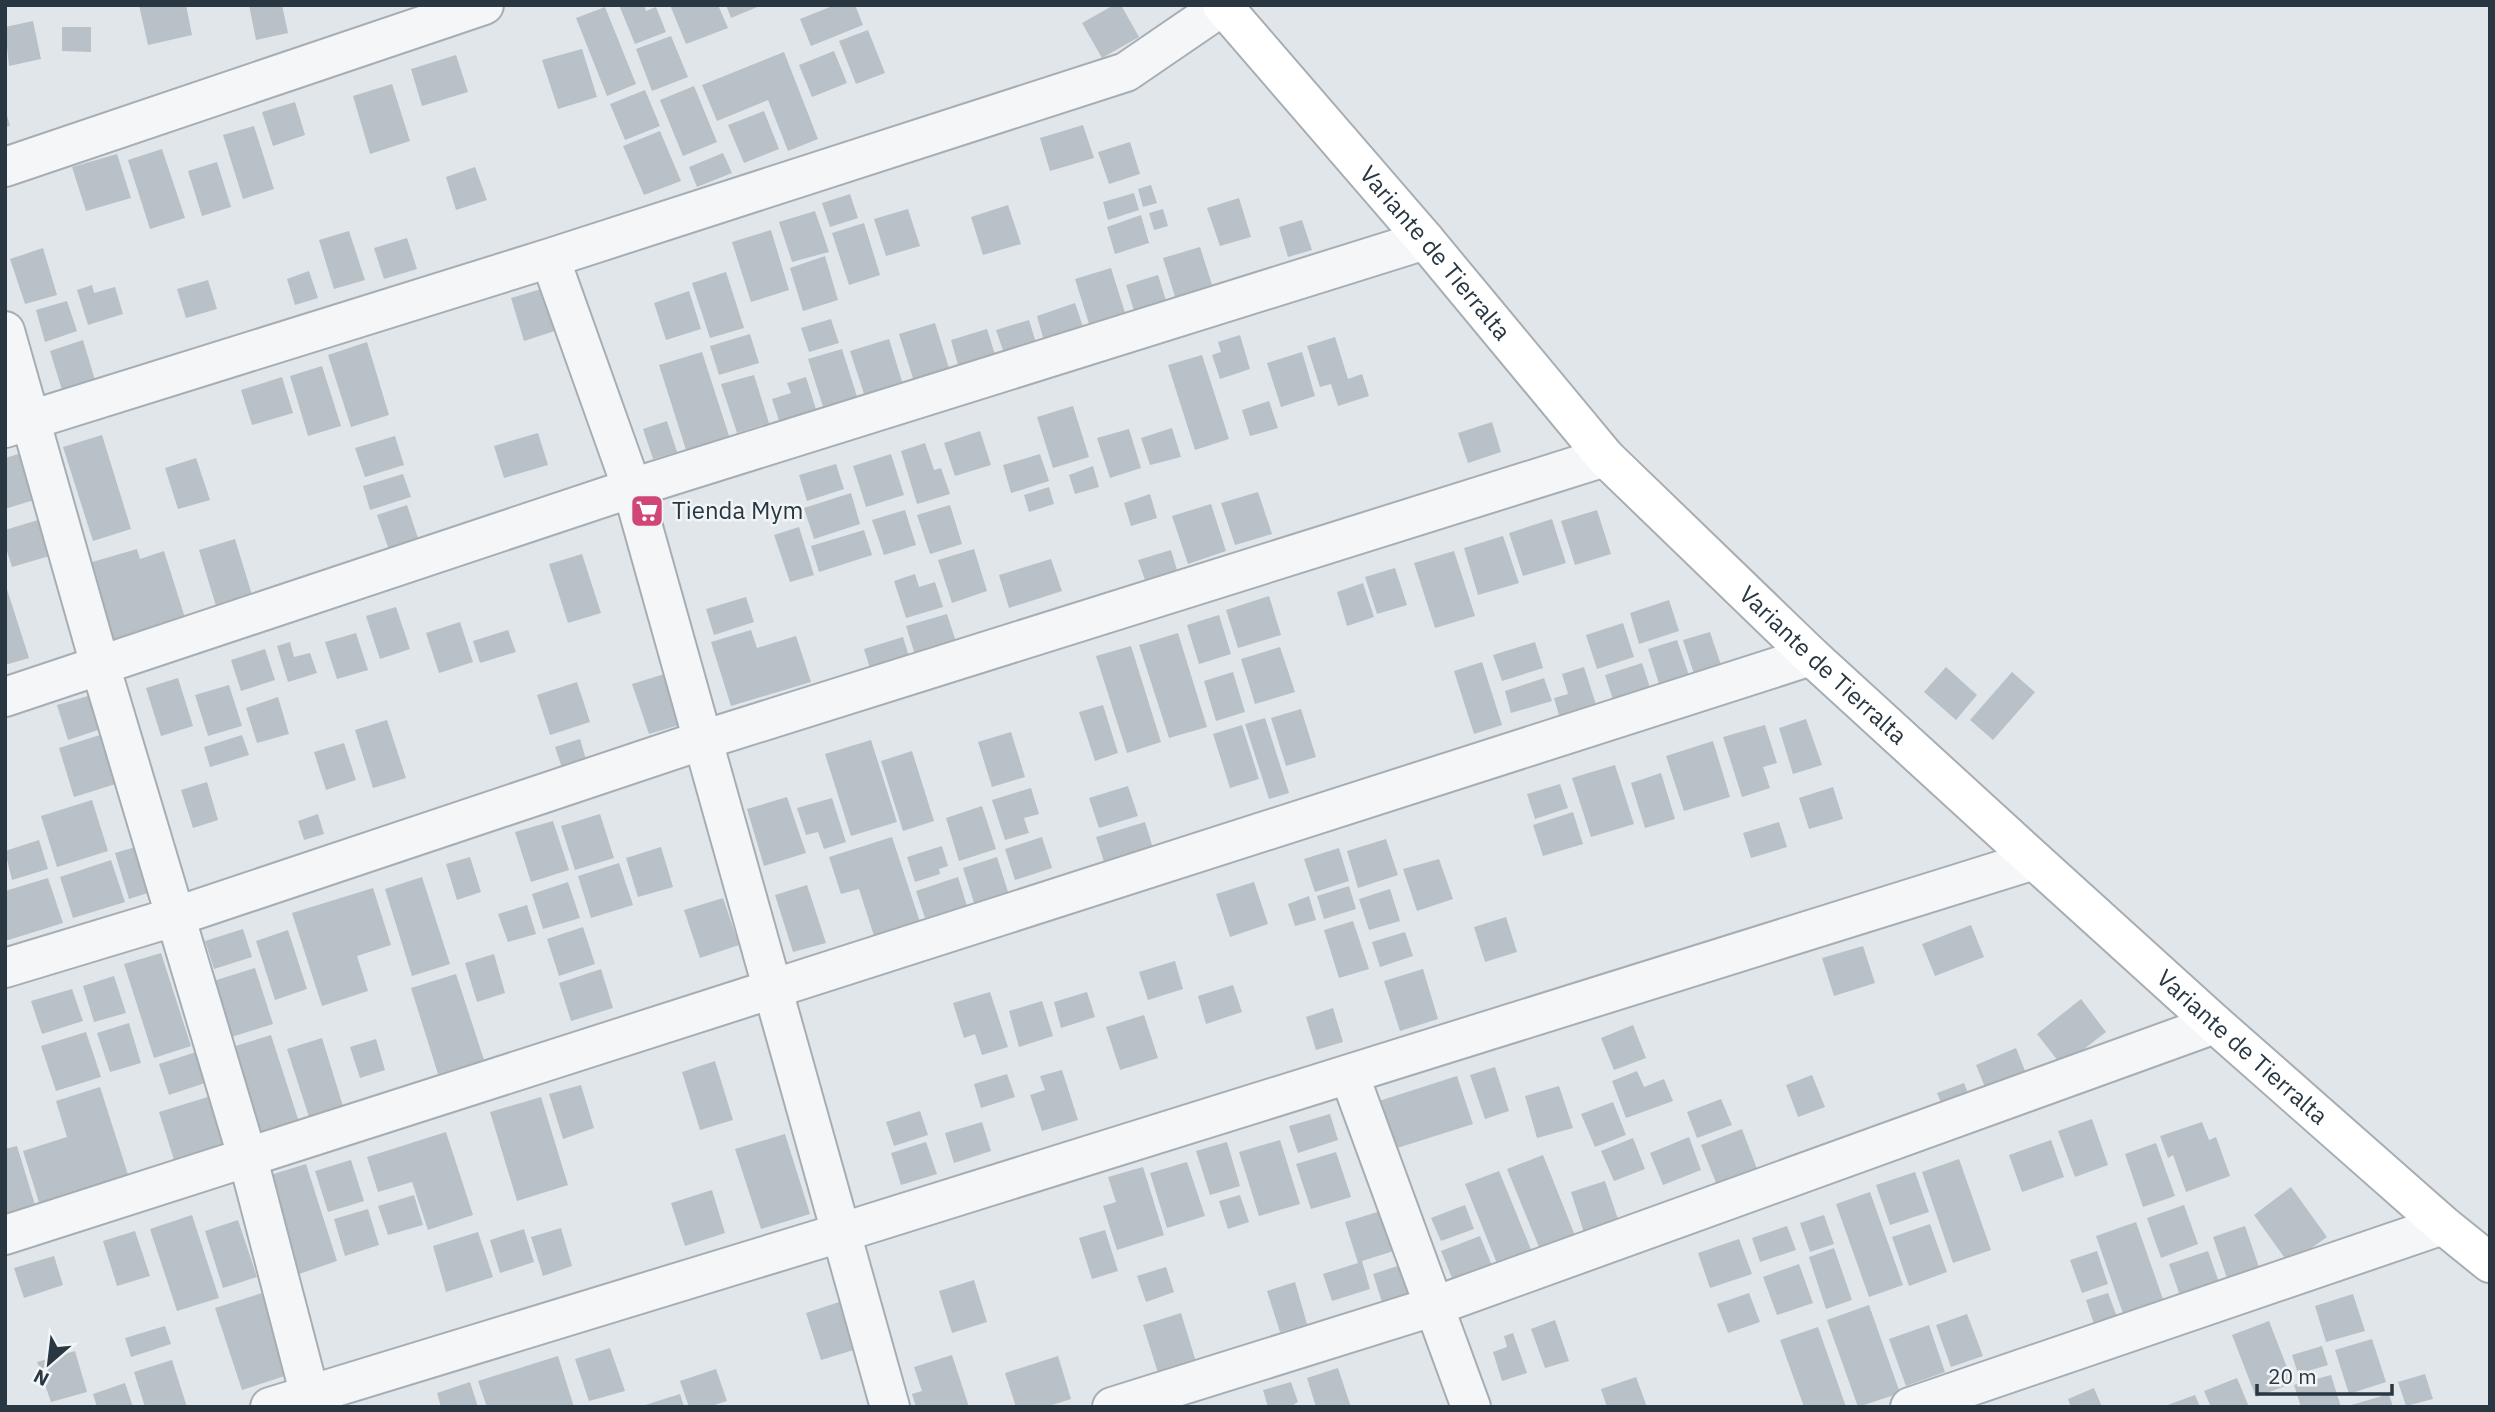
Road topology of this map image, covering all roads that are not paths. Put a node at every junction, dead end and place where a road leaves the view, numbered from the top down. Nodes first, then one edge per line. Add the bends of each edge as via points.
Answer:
1 (484, 5) edge
2 (1223, 6) edge
3 (5, 167) edge
4 (1425, 240) junction
5 (550, 258) junction
6 (5, 331) edge
7 (18, 424) edge
8 (1605, 457) junction
9 (632, 488) junction
10 (1811, 656) junction
11 (100, 665) junction
12 (5, 697) edge
13 (703, 740) junction
14 (2034, 860) junction
15 (177, 916) junction
16 (5, 968) edge
17 (775, 990) junction
18 (2215, 1024) junction
19 (1349, 1074) junction
20 (248, 1159) junction
21 (2443, 1225) junction
22 (843, 1232) junction
23 (5, 1235) edge
24 (2490, 1263) edge
25 (1432, 1307) junction
26 (311, 1400) edge
27 (270, 1407) edge
28 (890, 1407) edge
29 (1112, 1407) edge
30 (1471, 1407) edge
31 (1910, 1407) edge

1 - 3 street
2 - 4 main road, Variante de Tierralta
2 - 5 street via 1126,72
4 - 8 main road, Variante de Tierralta
4 - 9 street
5 - 7 street
5 - 9 street
6 - 7 street
7 - 11 street
8 - 10 main road, Variante de Tierralta
8 - 13 street
9 - 11 street
9 - 13 street
10 - 14 main road, Variante de Tierralta
10 - 17 street
11 - 12 street
11 - 15 street
13 - 15 street
13 - 17 street
14 - 18 main road, Variante de Tierralta
14 - 19 street
15 - 16 street
15 - 20 street
17 - 20 street
17 - 22 street
18 - 21 main road, Variante de Tierralta
18 - 25 street
19 - 22 street
19 - 25 street
20 - 23 street
20 - 26 street
21 - 24 main road, Variante de Tierralta
21 - 31 street
22 - 26 street
22 - 28 street
25 - 29 street
25 - 30 street
26 - 27 street

